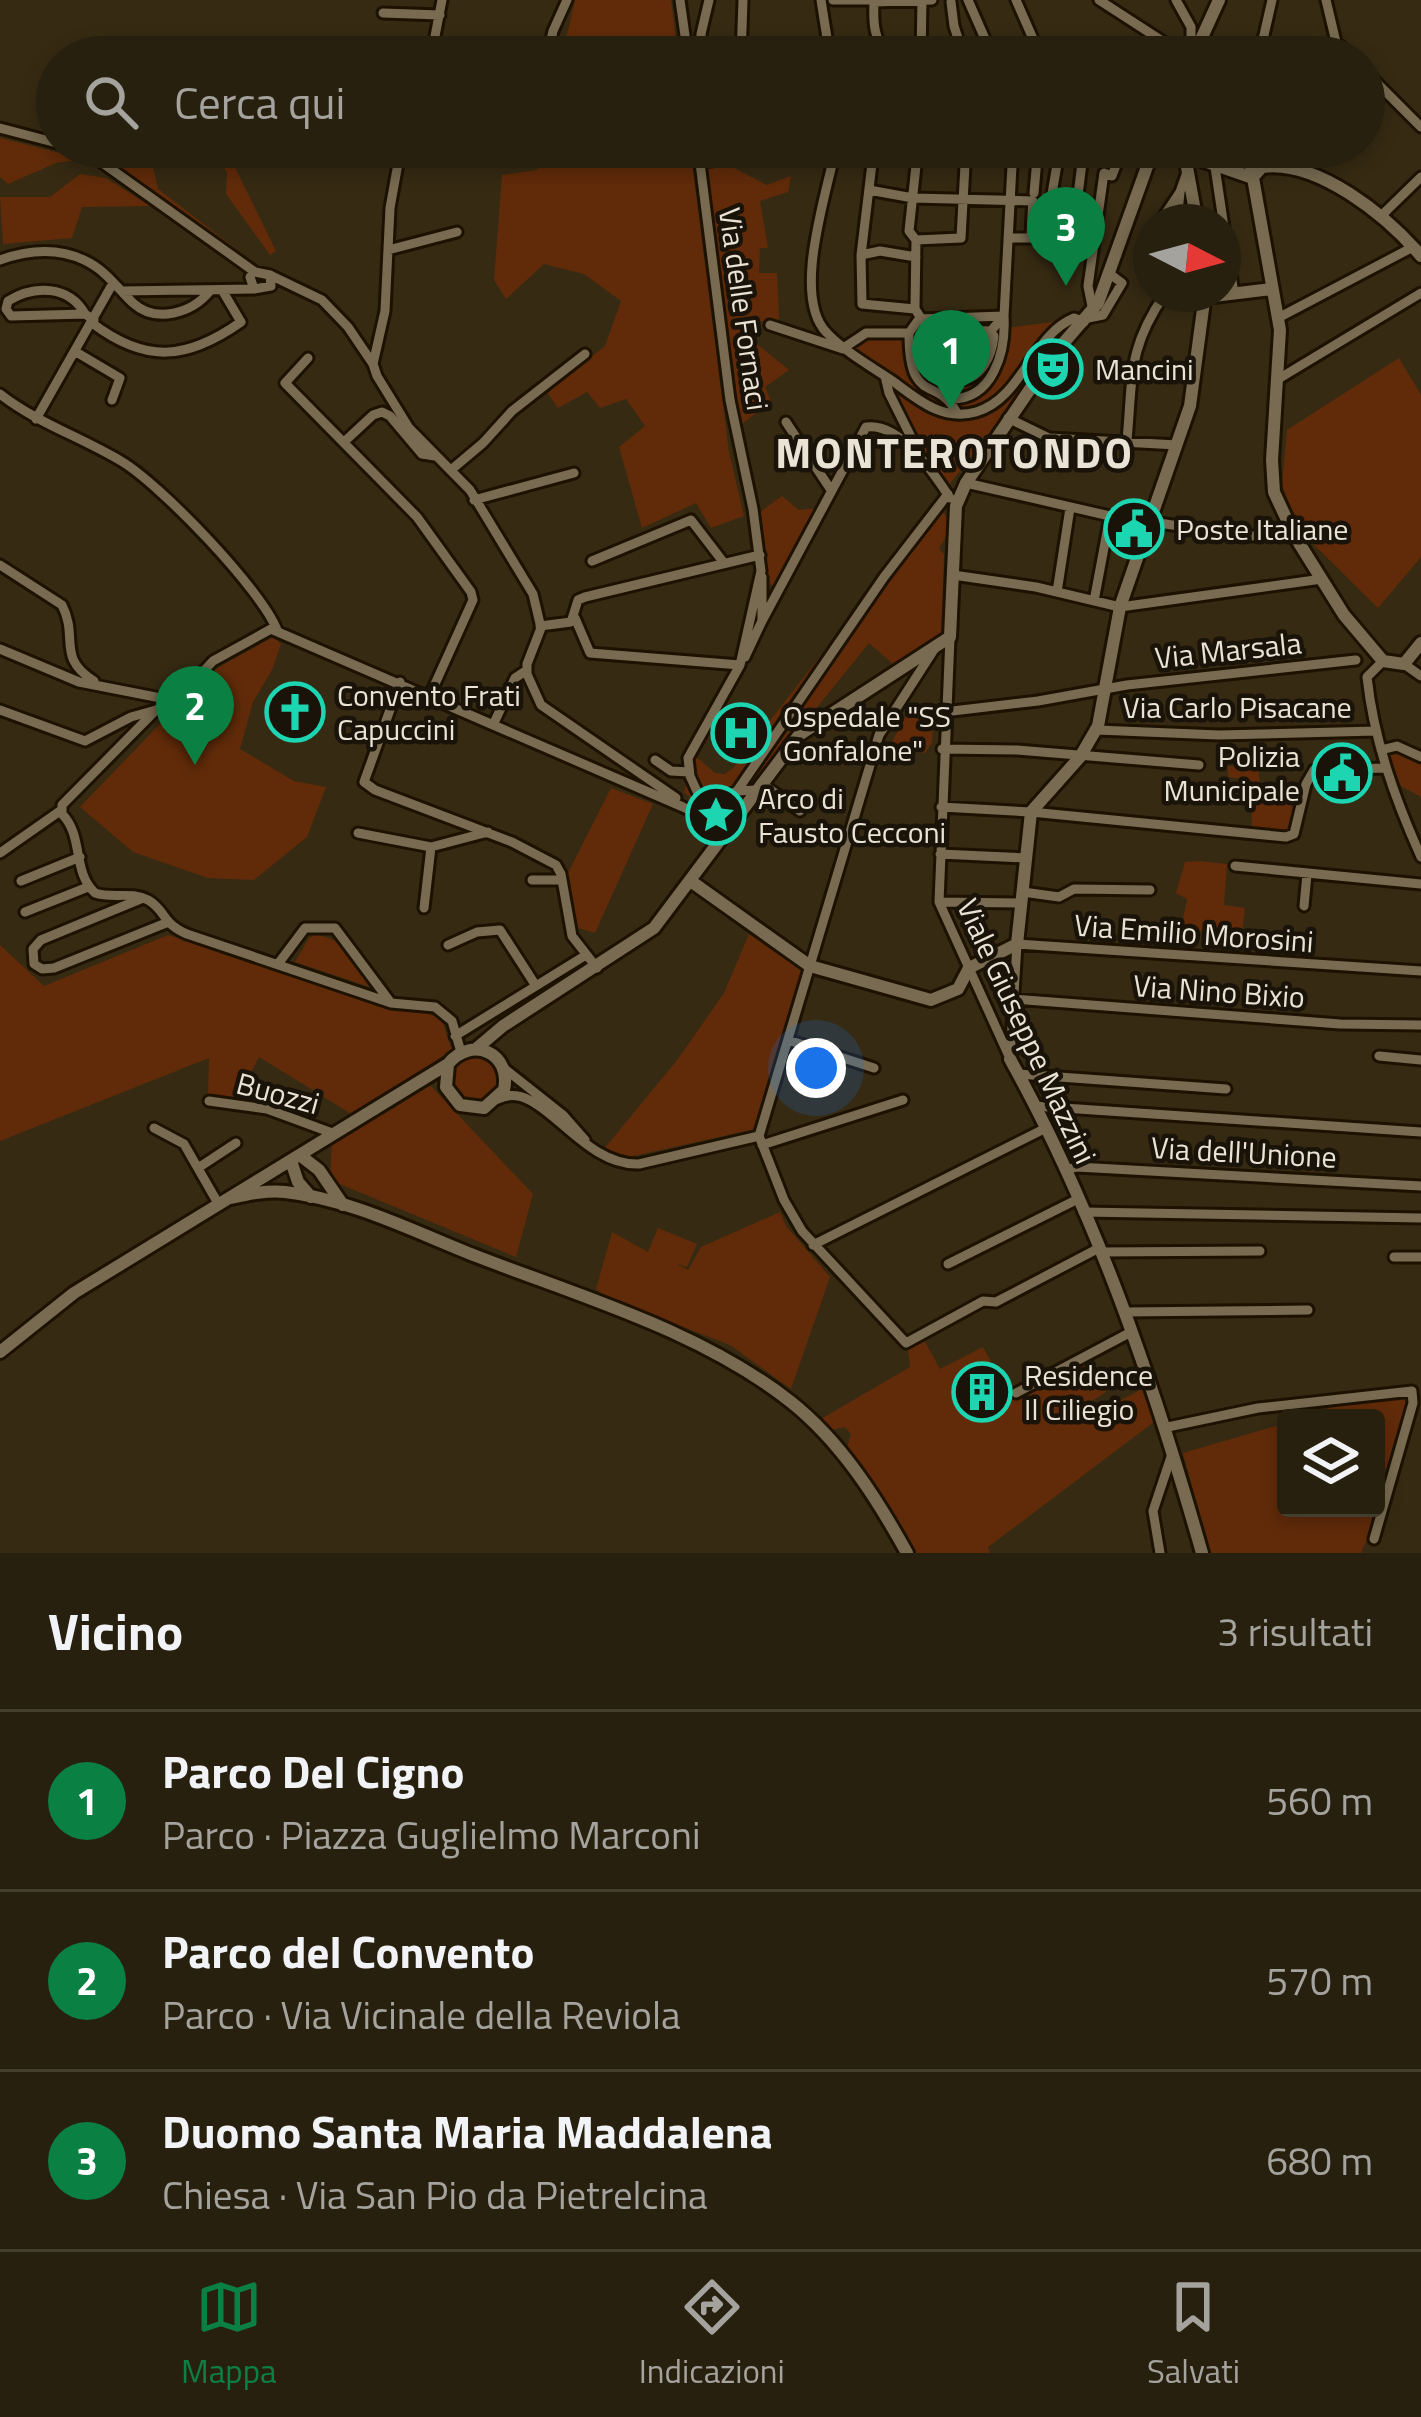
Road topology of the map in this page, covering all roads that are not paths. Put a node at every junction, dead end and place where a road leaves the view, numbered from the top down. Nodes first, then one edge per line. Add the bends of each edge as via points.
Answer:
1 (442, 0) edge
2 (567, 0) edge
3 (680, 0) edge
4 (709, 0) edge
5 (743, 0) edge
6 (820, 0) edge
7 (935, 0) edge
8 (968, 0) edge
9 (1016, 0) edge
10 (1099, 0) edge
11 (1176, 0) edge
12 (1219, 0) edge
13 (1272, 0) edge
14 (1326, 0) edge
15 (835, 1) edge
16 (876, 1) edge
17 (922, 1) edge
18 (951, 2) edge
19 (383, 13) dead end
20 (440, 15) junction
21 (436, 36) edge
22 (552, 36) edge
23 (685, 36) edge
24 (701, 36) edge
25 (742, 36) edge
26 (827, 36) edge
27 (875, 36) edge
28 (921, 36) edge
29 (957, 36) edge
30 (984, 36) edge
31 (1032, 36) edge
32 (1161, 36) edge
33 (1192, 36) edge
34 (1204, 36) edge
35 (1264, 36) edge
36 (1335, 36) edge
37 (1385, 91) edge
38 (1421, 127) edge
39 (0, 128) edge
40 (36, 137) edge
41 (109, 168) edge
42 (396, 168) edge
43 (701, 168) edge
44 (832, 168) edge
45 (871, 168) edge
46 (916, 168) edge
47 (964, 168) edge
48 (1012, 168) edge
49 (1036, 168) edge
50 (1056, 168) edge
51 (1081, 168) edge
52 (1115, 168) edge
53 (1147, 168) edge
54 (1186, 168) edge
55 (1188, 168) edge
56 (1215, 168) edge
57 (1218, 168) edge
58 (1250, 168) edge
59 (1261, 168) edge
60 (1285, 168) edge
61 (1421, 177) edge
62 (1252, 178) junction
63 (868, 190) junction
64 (1180, 192) junction
65 (1010, 198) junction
66 (1034, 198) junction
67 (914, 199) junction
68 (962, 199) junction
69 (1172, 204) edge
70 (1179, 204) edge
71 (1194, 204) edge
72 (1221, 204) edge
73 (1032, 215) junction
74 (1382, 216) junction
75 (1074, 223) junction
76 (457, 232) dead end
77 (1008, 238) junction
78 (1072, 238) junction
79 (916, 240) junction
80 (1094, 241) junction
81 (388, 250) junction
82 (1418, 250) edge
83 (861, 255) junction
84 (916, 257) junction
85 (0, 260) edge
86 (253, 274) junction
87 (270, 275) junction
88 (295, 285) junction
89 (112, 288) junction
90 (269, 288) junction
91 (1272, 289) junction
92 (228, 290) junction
93 (254, 290) junction
94 (210, 291) junction
95 (127, 292) junction
96 (1241, 293) edge
97 (1421, 293) edge
98 (3, 306) edge
99 (1154, 312) edge
100 (1203, 312) edge
101 (917, 314) junction
102 (1004, 316) junction
103 (1089, 317) junction
104 (1278, 318) junction
105 (91, 319) junction
106 (770, 326) dead end
107 (928, 329) junction
108 (991, 332) junction
109 (909, 333) junction
110 (846, 348) junction
111 (971, 351) junction
112 (76, 352) junction
113 (585, 354) dead end
114 (308, 358) dead end
115 (988, 358) junction
116 (951, 360) junction
117 (373, 364) junction
118 (885, 376) junction
119 (1280, 378) junction
120 (961, 380) junction
121 (0, 394) edge
122 (968, 397) junction
123 (950, 399) junction
124 (112, 400) dead end
125 (958, 413) junction
126 (1008, 418) junction
127 (36, 419) junction
128 (786, 422) dead end
129 (1127, 440) junction
130 (344, 442) junction
131 (1178, 446) junction
132 (913, 451) junction
133 (435, 456) junction
134 (451, 470) junction
135 (574, 473) dead end
136 (966, 482) junction
137 (831, 490) junction
138 (947, 494) junction
139 (474, 500) junction
140 (956, 506) junction
141 (1070, 508) junction
142 (1110, 516) junction
143 (1151, 520) junction
144 (1294, 535) junction
145 (760, 555) junction
146 (592, 561) dead end
147 (724, 563) junction
148 (0, 565) edge
149 (760, 571) junction
150 (953, 575) junction
151 (1322, 579) junction
152 (764, 588) junction
153 (1057, 592) junction
154 (778, 594) junction
155 (1094, 601) junction
156 (1120, 607) junction
157 (575, 618) junction
158 (762, 621) junction
159 (540, 626) junction
160 (277, 630) junction
161 (950, 637) junction
162 (1421, 644) edge
163 (936, 646) junction
164 (0, 649) edge
165 (1372, 649) junction
166 (1356, 660) junction
167 (1383, 661) junction
168 (740, 664) junction
169 (1404, 664) junction
170 (527, 670) junction
171 (1421, 676) edge
172 (1367, 677) junction
173 (400, 682) junction
174 (94, 684) junction
175 (1104, 689) junction
176 (430, 695) junction
177 (176, 701) junction
178 (0, 710) edge
179 (156, 710) junction
180 (944, 712) junction
181 (492, 723) junction
182 (1097, 730) junction
183 (1376, 731) junction
184 (943, 749) junction
185 (1381, 751) junction
186 (1081, 757) junction
187 (1421, 757) edge
188 (655, 760) dead end
189 (1198, 765) dead end
190 (1385, 768) junction
191 (689, 772) junction
192 (758, 786) junction
193 (737, 791) junction
194 (1304, 805) junction
195 (1316, 805) dead end
196 (941, 807) junction
197 (698, 808) junction
198 (60, 811) junction
199 (800, 811) dead end
200 (1031, 812) junction
201 (488, 832) junction
202 (358, 833) dead end
203 (724, 834) junction
204 (1416, 836) edge
205 (431, 847) junction
206 (0, 853) edge
207 (940, 854) junction
208 (80, 857) junction
209 (1421, 857) edge
210 (1026, 858) junction
211 (1234, 866) dead end
212 (1307, 874) junction
213 (532, 880) dead end
214 (562, 880) junction
215 (21, 881) dead end
216 (692, 882) junction
217 (1421, 884) edge
218 (88, 887) junction
219 (1150, 890) dead end
220 (1023, 897) junction
221 (143, 898) junction
222 (939, 902) junction
223 (1304, 906) dead end
224 (424, 908) dead end
225 (26, 912) dead end
226 (166, 923) junction
227 (1017, 944) junction
228 (448, 945) dead end
229 (586, 956) junction
230 (278, 964) junction
231 (810, 966) junction
232 (597, 968) junction
233 (969, 968) junction
234 (1421, 971) edge
235 (536, 986) junction
236 (1014, 999) junction
237 (391, 1003) junction
238 (531, 1008) junction
239 (1421, 1025) edge
240 (455, 1036) junction
241 (788, 1040) junction
242 (477, 1048) junction
243 (461, 1052) junction
244 (1379, 1056) dead end
245 (1010, 1059) junction
246 (1421, 1060) edge
247 (448, 1064) junction
248 (502, 1065) junction
249 (874, 1068) dead end
250 (1018, 1073) junction
251 (417, 1082) junction
252 (1226, 1090) dead end
253 (449, 1094) junction
254 (209, 1100) dead end
255 (498, 1100) junction
256 (903, 1100) dead end
257 (1034, 1106) junction
258 (154, 1128) dead end
259 (1044, 1129) junction
260 (1421, 1132) edge
261 (332, 1136) junction
262 (760, 1140) junction
263 (236, 1143) dead end
264 (597, 1152) junction
265 (296, 1158) junction
266 (198, 1168) junction
267 (1065, 1170) junction
268 (327, 1179) junction
269 (1421, 1186) edge
270 (312, 1198) junction
271 (225, 1202) junction
272 (343, 1205) junction
273 (1080, 1206) junction
274 (1421, 1219) edge
275 (813, 1245) junction
276 (1099, 1250) junction
277 (1259, 1251) dead end
278 (1421, 1257) edge
279 (1394, 1258) dead end
280 (948, 1264) dead end
281 (1308, 1310) dead end
282 (1125, 1312) junction
283 (1131, 1332) junction
284 (0, 1352) edge
285 (1016, 1393) dead end
286 (1408, 1425) junction
287 (1421, 1426) edge
288 (1163, 1428) junction
289 (1171, 1451) junction
290 (1373, 1538) dead end
291 (908, 1553) edge
292 (1160, 1553) edge
293 (1202, 1553) edge

1 - 20 street
2 - 22 street
3 - 23 street
4 - 24 street
5 - 25 street
6 - 26 street
7 - 17 street
7 - 18 street
8 - 18 street
8 - 30 street
9 - 31 street
10 - 32 street
11 - 33 street
12 - 34 main road
13 - 35 street
14 - 36 street
15 - 16 street
16 - 17 street
16 - 27 street
17 - 28 street
18 - 29 street
19 - 20 street
20 - 21 street
37 - 38 street
39 - 40 street
41 - 86 street
42 - 81 street
43 - 145 street, Via delle Fornaci via 730,400
44 - 110 street via 811,290 819,323
45 - 63 street
46 - 67 street
47 - 68 street
48 - 65 street
49 - 66 street
50 - 73 street via 1048,217
51 - 75 street
52 - 80 street via 1112,176 1104,173
53 - 103 main road
54 - 64 street
55 - 71 main road
56 - 72 street
57 - 62 main road
58 - 62 main road
59 - 62 main road
60 - 74 main road via 1340,188
61 - 74 street
62 - 91 main road
63 - 67 street
63 - 83 street
64 - 69 street
64 - 70 street
65 - 66 street
65 - 68 street
65 - 77 street
66 - 73 street
67 - 68 street
67 - 79 street
68 - 79 street via 961,238
73 - 77 street via 1031,238
74 - 82 main road
75 - 78 street
75 - 78 street via 1048,220 1044,235
76 - 81 street
77 - 102 street
78 - 80 street
79 - 84 street
80 - 103 street
81 - 117 street
82 - 104 street
83 - 84 street
83 - 101 street via 862,304
84 - 101 street
85 - 89 street via 66,253 102,270
86 - 87 street
86 - 92 street
86 - 93 street
87 - 88 street
87 - 90 street
88 - 90 street
88 - 117 street via 335,312
89 - 95 street
89 - 105 street
90 - 93 street
91 - 96 main road
91 - 104 main road
92 - 93 street
92 - 94 street
92 - 105 street via 241,322 186,351 138,349
94 - 95 street
94 - 95 street via 175,314 141,308
97 - 119 street
98 - 105 street via 11,316
98 - 105 street via 41,290 74,299
99 - 129 street via 1135,349
100 - 131 main road
101 - 102 street
101 - 107 street
101 - 109 street
102 - 108 street
102 - 122 street via 1005,345 984,387
103 - 125 street via 1060,326 1001,397
103 - 126 main road
104 - 119 main road
105 - 112 street
106 - 110 street
107 - 108 street
107 - 116 street
108 - 111 street
108 - 115 street
109 - 110 street via 866,333
109 - 123 street via 919,384
110 - 118 street
111 - 115 street
111 - 116 street via 965,361
111 - 116 street via 953,343
112 - 124 street via 120,378
112 - 127 street
113 - 134 street
114 - 130 street via 285,383
115 - 120 street
116 - 120 street
117 - 133 street via 400,415
118 - 125 street via 928,406
118 - 132 street
119 - 144 main road via 1273,483
120 - 122 street
121 - 127 street
122 - 123 street
123 - 125 street
126 - 129 street via 1049,438
126 - 136 main road
127 - 160 street via 125,463 212,544
128 - 137 street
129 - 131 street
130 - 133 street via 382,412 422,454
130 - 176 street via 428,529 471,592
131 - 143 main road
132 - 137 street via 882,427 866,427
132 - 138 street
133 - 134 street
134 - 139 street
135 - 139 street
136 - 140 main road
136 - 141 street
137 - 154 street
138 - 140 street
138 - 193 street
139 - 159 street via 532,594
140 - 150 main road
141 - 142 street
141 - 153 street
142 - 143 street
142 - 155 street
143 - 144 street
143 - 156 main road
144 - 151 main road
145 - 147 street
145 - 149 street, Via delle Fornaci
146 - 147 street via 692,520
147 - 157 street via 585,596
148 - 174 street via 62,605 76,670
149 - 152 street
149 - 168 street, Via delle Fornaci
150 - 153 street
150 - 161 main road
151 - 156 street
151 - 165 main road
152 - 154 street
152 - 158 street
153 - 155 street
154 - 158 street
155 - 156 street
156 - 175 main road
157 - 159 street
157 - 168 street via 590,653
158 - 168 street
159 - 170 street
160 - 173 street
160 - 177 street via 218,657
161 - 163 main road
161 - 180 street, Viale Giuseppe Mazzini
162 - 169 main road
163 - 192 main road via 825,714
163 - 231 street via 879,735
164 - 174 street
165 - 166 street
165 - 167 main road
166 - 172 street
166 - 175 street, Via Marsala
167 - 169 main road
167 - 172 street
168 - 191 street, Via delle Fornaci via 691,751
169 - 171 street
170 - 181 street
170 - 197 street via 541,705
172 - 183 street
173 - 176 street
173 - 201 street via 364,782
174 - 177 street
175 - 180 street, Via Marsala
175 - 182 main road
176 - 181 street
177 - 179 street
178 - 179 street via 85,741
179 - 198 street
180 - 184 street, Viale Giuseppe Mazzini
181 - 197 street
182 - 183 street, Via Carlo Pisacane
182 - 186 main road
183 - 185 street
184 - 186 street
184 - 196 street, Viale Giuseppe Mazzini
185 - 187 street via 1397,746
185 - 190 street
186 - 189 street
186 - 200 main road
188 - 191 street
190 - 194 street via 1314,770
190 - 204 street
191 - 197 street
192 - 193 street
192 - 199 street
192 - 203 main road
193 - 197 street
194 - 195 street
194 - 200 street via 1286,837
196 - 200 street
196 - 207 street, Viale Giuseppe Mazzini
197 - 203 street
198 - 206 street
198 - 208 street
200 - 210 main road
201 - 205 street
201 - 214 street via 551,861
202 - 205 street
203 - 216 main road
204 - 209 street
205 - 224 street
207 - 210 street
207 - 222 street, Viale Giuseppe Mazzini
208 - 215 street
208 - 218 street
210 - 220 main road
211 - 212 street
212 - 217 street
212 - 223 street
213 - 214 street
214 - 229 street via 570,928
216 - 231 main road
216 - 232 main road via 654,928
218 - 221 street
218 - 225 street
219 - 220 street
220 - 222 street
220 - 227 main road
221 - 226 street
221 - 226 street via 41,940 32,961 54,968
222 - 233 street, Viale Giuseppe Mazzini
226 - 230 street
227 - 233 main road
227 - 234 street, Via Emilio Morosini
227 - 236 street
228 - 235 street via 500,930
229 - 232 street
229 - 235 street
230 - 237 street
230 - 237 street via 305,928 334,928
231 - 233 main road via 927,1000 958,989
231 - 241 street
232 - 238 main road
233 - 245 street, Viale Giuseppe Mazzini
235 - 240 street
236 - 239 street, Via Nino Bixio
236 - 245 street
237 - 240 street via 443,1011
238 - 242 main road
238 - 248 main road via 503,1034
240 - 243 street
241 - 249 street
241 - 262 street
242 - 243 main road
242 - 248 main road
243 - 247 main road
244 - 246 street
245 - 250 main road, Viale Giuseppe Mazzini
247 - 251 main road
247 - 253 main road
248 - 255 main road
248 - 264 street
250 - 252 street
250 - 257 main road, Viale Giuseppe Mazzini
251 - 253 main road via 438,1083
251 - 261 main road
253 - 255 main road via 468,1108
254 - 261 street, Buozzi via 267,1108
255 - 264 street via 528,1096
256 - 262 street
257 - 259 main road, Viale Giuseppe Mazzini
257 - 260 street
258 - 266 street via 184,1144
259 - 267 main road, Viale Giuseppe Mazzini
259 - 275 street
261 - 265 main road
261 - 268 main road
262 - 264 street via 639,1164
262 - 275 street
263 - 266 street
265 - 268 main road
265 - 270 main road via 298,1182
265 - 271 main road
266 - 271 street
267 - 269 street, Via dell'Unione
267 - 273 main road, Viale Giuseppe Mazzini
268 - 272 main road
270 - 271 main road via 274,1192
270 - 272 main road
271 - 284 main road via 74,1293
272 - 291 main road via 642,1321 754,1377 839,1448
273 - 274 street
273 - 276 main road, Viale Giuseppe Mazzini
273 - 280 street
275 - 276 street via 906,1343
276 - 277 street
276 - 282 main road, Viale Giuseppe Mazzini
278 - 279 street
281 - 282 street
282 - 283 main road, Viale Giuseppe Mazzini
283 - 285 street
283 - 288 main road, Viale Giuseppe Mazzini
286 - 287 street
286 - 288 street via 1414,1395 1406,1390
286 - 290 street
288 - 289 main road, Viale Giuseppe Mazzini
289 - 292 street via 1153,1514
289 - 293 main road, Viale Giuseppe Mazzini

